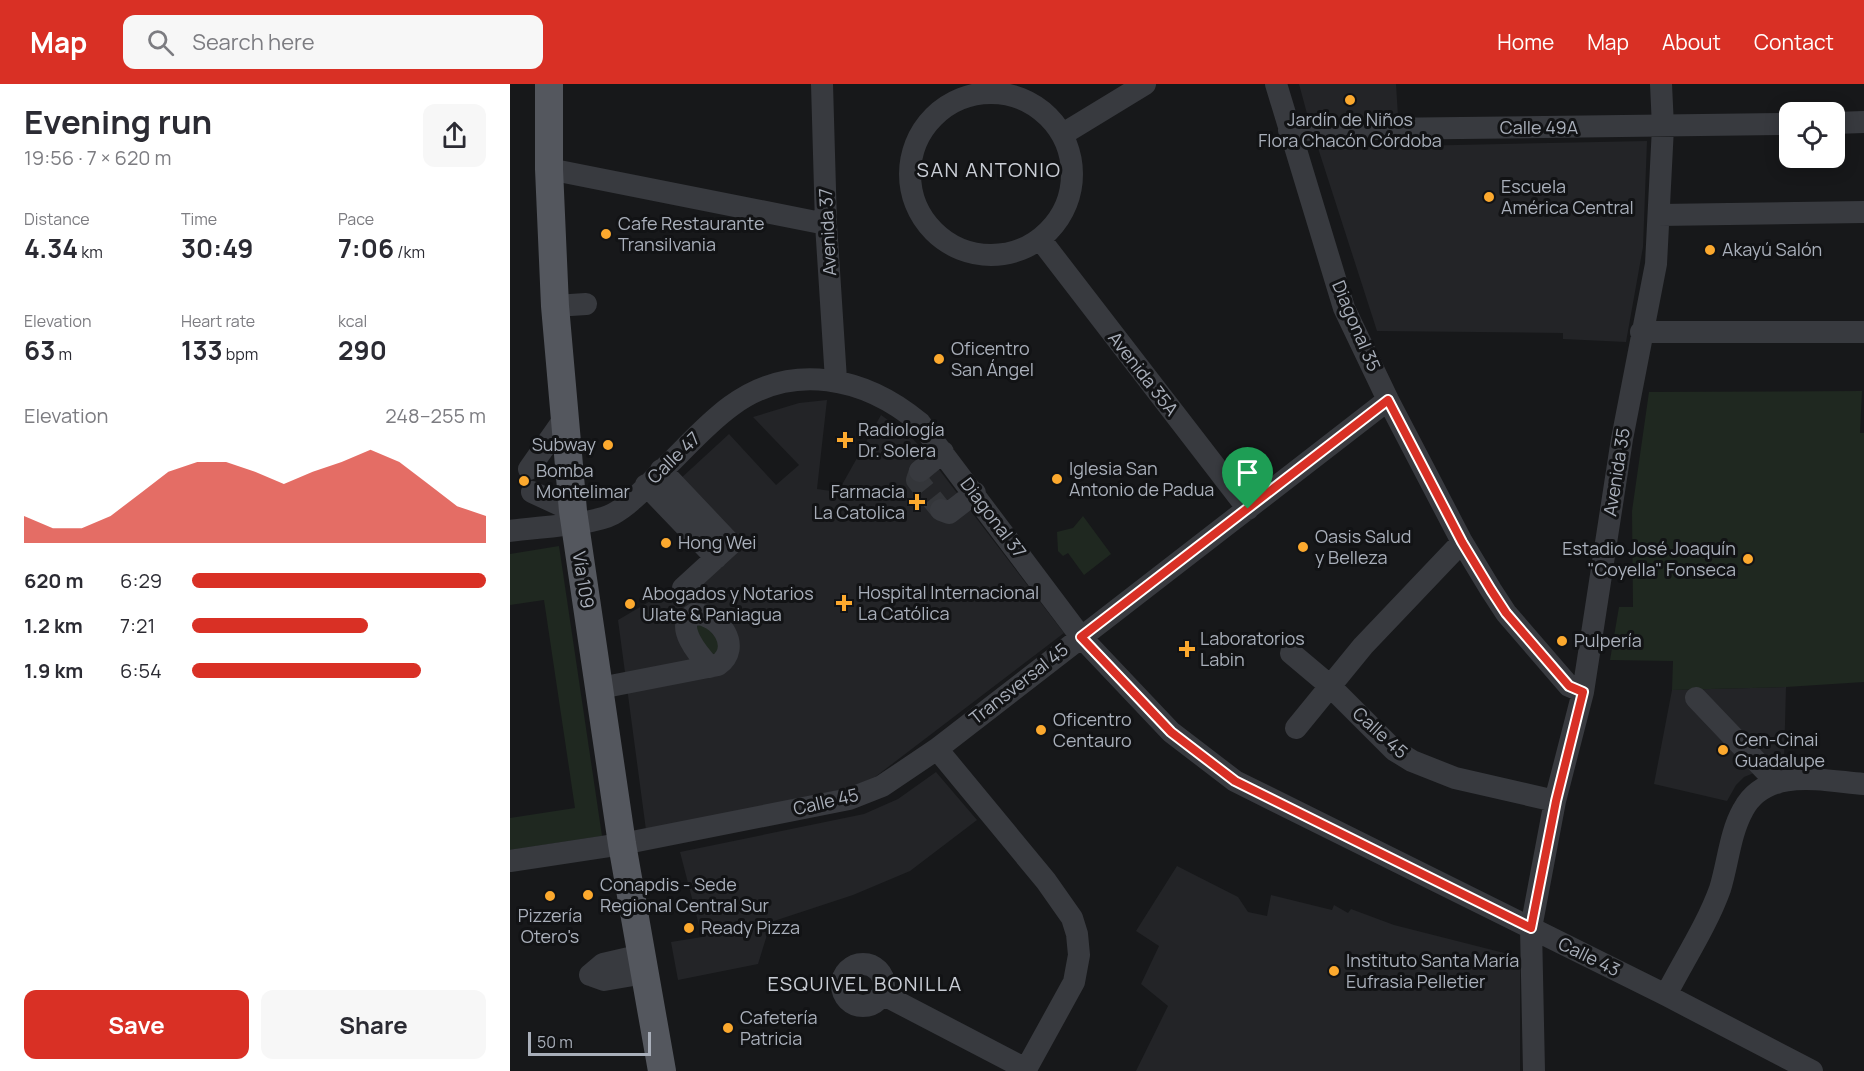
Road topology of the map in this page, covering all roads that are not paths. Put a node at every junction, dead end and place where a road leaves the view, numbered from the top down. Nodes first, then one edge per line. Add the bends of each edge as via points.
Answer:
1 (549, 84) edge
2 (822, 84) edge
3 (1145, 84) edge
4 (1276, 84) edge
5 (1661, 84) edge
6 (1864, 122) edge
7 (1845, 123) edge
8 (1779, 124) edge
9 (1663, 127) junction
10 (1289, 130) junction
11 (1063, 134) junction
12 (549, 170) junction
13 (1864, 212) edge
14 (1660, 215) junction
15 (826, 224) junction
16 (1040, 239) junction
17 (586, 304) dead end
18 (555, 306) junction
19 (1641, 332) junction
20 (1864, 333) edge
21 (836, 380) junction
22 (1388, 400) junction
23 (564, 419) junction
24 (943, 452) junction
25 (529, 468) dead end
26 (920, 471) dead end
27 (654, 478) junction
28 (975, 494) junction
29 (1248, 509) junction
30 (941, 510) dead end
31 (574, 516) junction
32 (537, 527) junction
33 (510, 531) edge
34 (1462, 542) junction
35 (683, 588) dead end
36 (1081, 637) junction
37 (1291, 653) dead end
38 (710, 667) dead end
39 (1329, 685) junction
40 (600, 688) junction
41 (1583, 692) junction
42 (1696, 698) dead end
43 (1296, 728) dead end
44 (937, 749) junction
45 (1235, 781) joint
46 (1864, 784) edge
47 (1770, 786) junction
48 (1556, 801) junction
49 (622, 844) junction
50 (510, 861) edge
51 (1531, 928) junction
52 (882, 994) dead end
53 (1666, 995) junction
54 (1026, 1070) edge
55 (662, 1071) edge
56 (1534, 1071) edge
57 (1812, 1071) edge

1 - 12 main road, Vía 109
2 - 15 street, Avenida 37
3 - 11 street
4 - 10 street, Diagonal 35
5 - 9 street, Avenida 35
6 - 7 street
8 - 9 street, Calle 49A
9 - 10 street, Calle 49A
9 - 14 street, Avenida 35
10 - 22 street, Diagonal 35 via 1344,308
11 - 16 street via 1071,159 1072,182 1061,214
11 - 16 street via 1049,116 1027,100 1002,93 975,93 950,103 930,120 915,142 909,168 912,195 922,219 940,239 963,252 990,256 1016,252
12 - 15 street
12 - 18 main road, Vía 109
13 - 14 street
14 - 19 street, Avenida 35 via 1656,264
15 - 21 street, Avenida 37
16 - 29 street, Avenida 35A
17 - 18 street
18 - 23 main road, Vía 109
19 - 20 street
19 - 41 street, Avenida 35
21 - 24 street, Diagonal 37 via 871,393 910,415
21 - 27 street, Calle 47 via 796,380 766,388 733,405
22 - 29 street, Transversal 45
22 - 34 street, Diagonal 35
23 - 25 street
23 - 31 main road, Vía 109
24 - 26 street
24 - 28 street, Diagonal 37
27 - 31 street, Calle 47 via 612,514
27 - 35 street via 723,551
28 - 30 street via 950,513
28 - 36 street, Diagonal 37
29 - 36 street, Transversal 45
31 - 32 street, Calle 47
31 - 32 street via 532,492
31 - 40 main road, Vía 109
32 - 33 street, Calle 47
34 - 39 street
34 - 41 street, Diagonal 35 via 1506,613 1569,686
36 - 44 street, Transversal 45
36 - 45 street, Diagonal 37 via 1171,732
37 - 39 street, Calle 45
38 - 40 street
39 - 43 street
39 - 48 street, Calle 45 via 1394,750 1429,770
40 - 49 main road, Vía 109
41 - 48 street, Avenida 35
42 - 47 street
44 - 49 street, Calle 45 via 882,786 849,799
44 - 54 street via 1046,881 1072,918 1077,934 1079,955 1074,982
45 - 51 street, Calle 43
46 - 47 street via 1803,779
47 - 53 street via 1743,810 1719,890
48 - 51 street, Avenida 35
49 - 50 street, Calle 45
49 - 55 main road, Vía 109
51 - 53 street, Calle 43
51 - 56 street, Avenida 35
52 - 54 street
53 - 57 street, Calle 43

